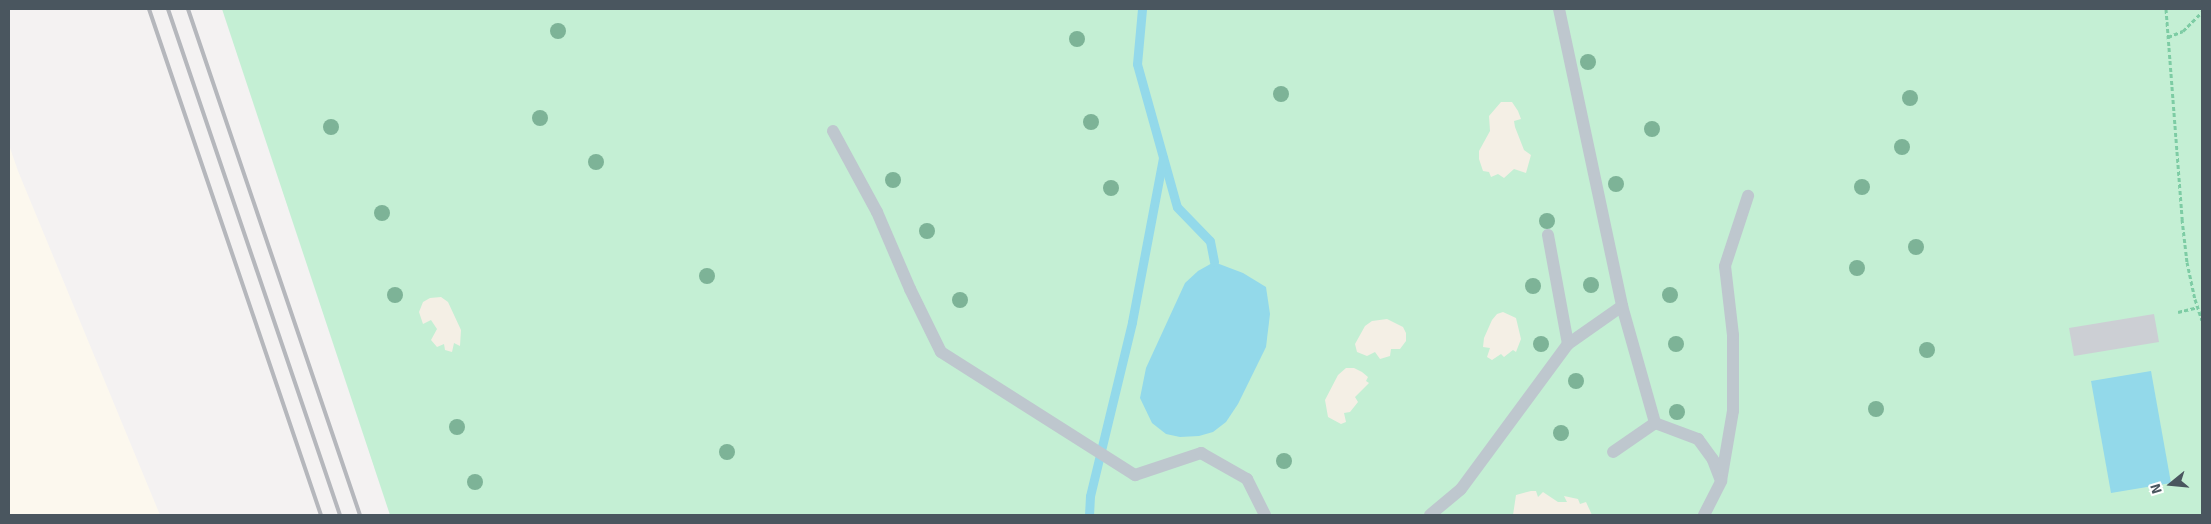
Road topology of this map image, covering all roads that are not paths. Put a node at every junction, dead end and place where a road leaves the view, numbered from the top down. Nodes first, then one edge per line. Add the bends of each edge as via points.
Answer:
1 (1558, 9) edge
2 (833, 131) dead end
3 (1748, 196) dead end
4 (1548, 235) dead end
5 (1622, 306) junction
6 (1568, 344) junction
7 (1655, 423) junction
8 (1612, 452) dead end
9 (1721, 482) junction
10 (1265, 515) edge
11 (1430, 515) edge
12 (1704, 515) edge

1 - 5 lane
2 - 10 lane via 877,212 941,352 1135,475 1201,453 1247,479
3 - 9 lane via 1725,266 1732,335 1733,411
4 - 6 lane
5 - 6 lane
5 - 7 lane
6 - 11 lane via 1461,489
7 - 8 lane
7 - 9 lane via 1698,439 1713,460
9 - 12 lane

